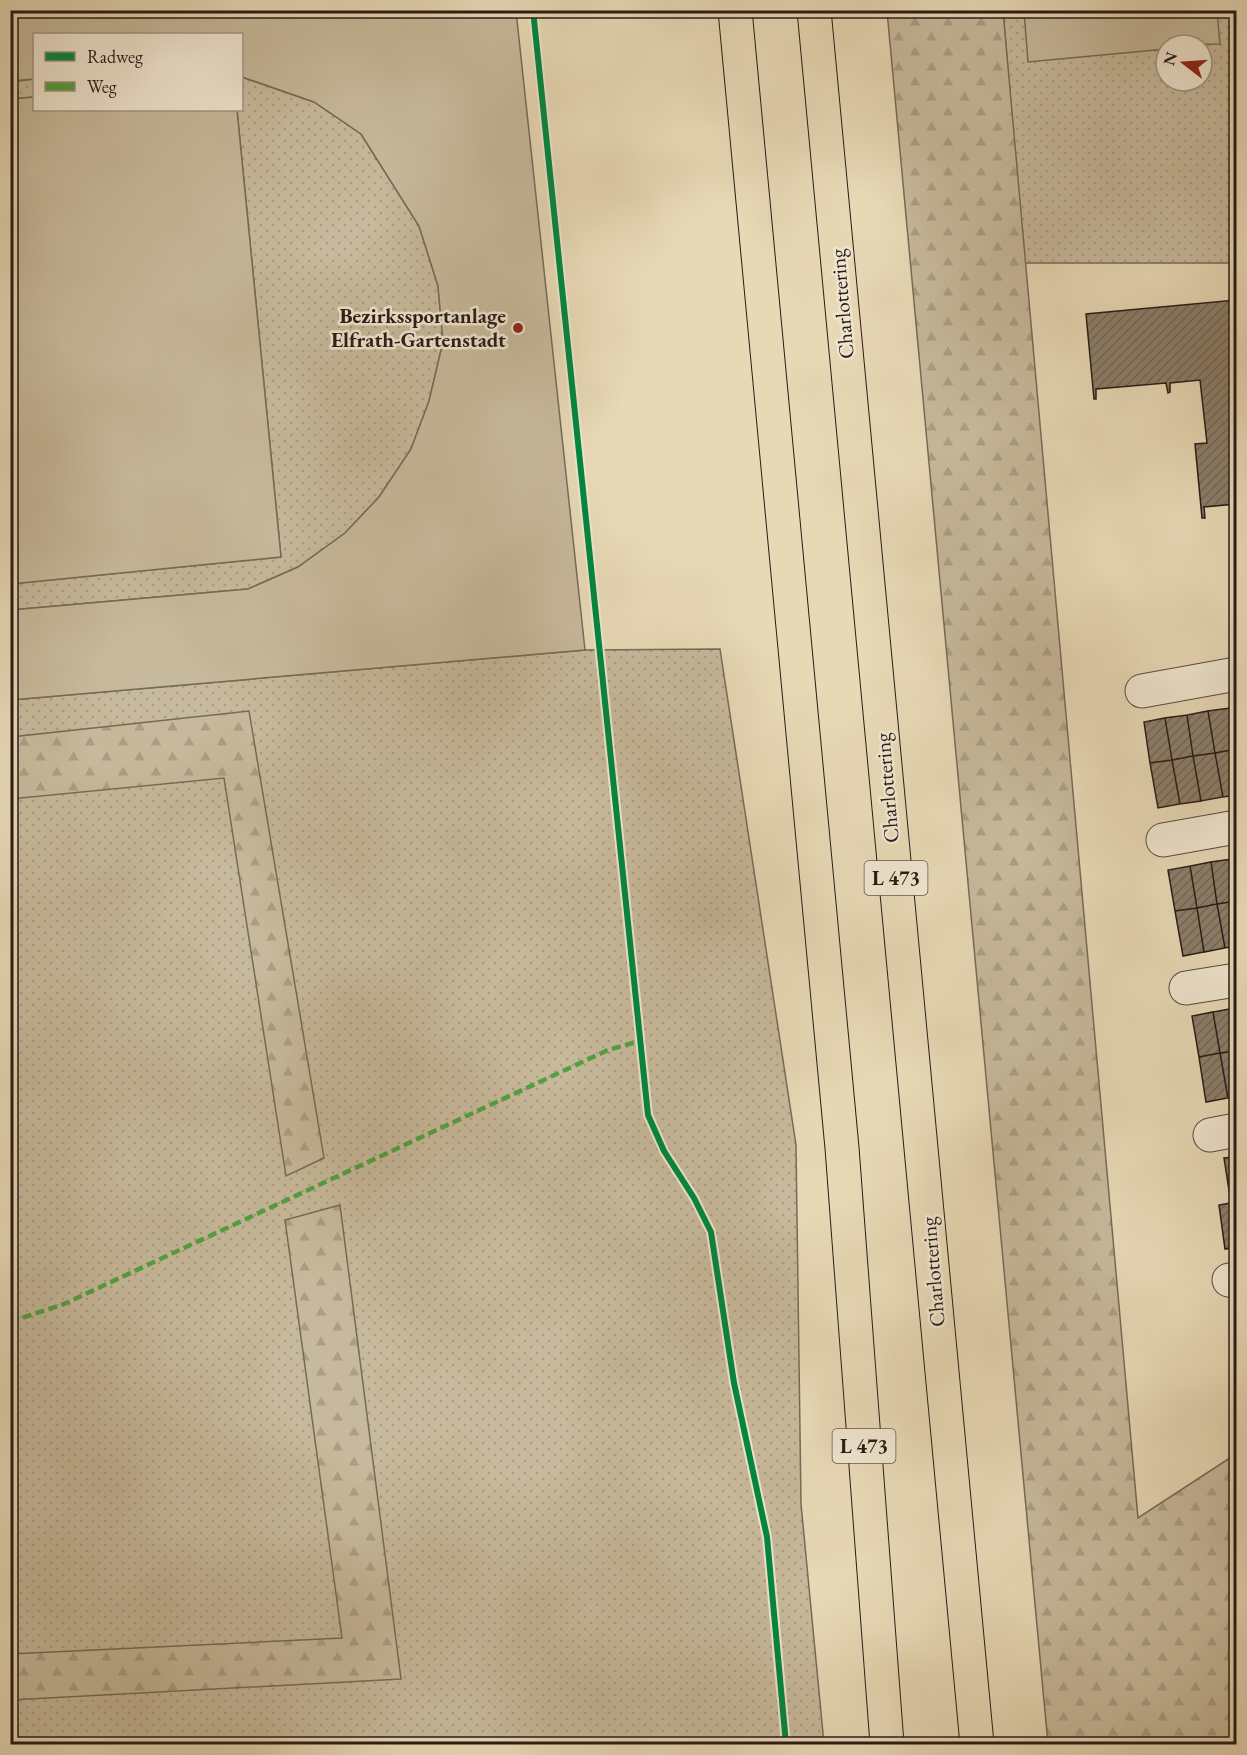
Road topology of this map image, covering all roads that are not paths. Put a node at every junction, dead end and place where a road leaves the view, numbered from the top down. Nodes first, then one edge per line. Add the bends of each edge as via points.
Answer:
1 (735, 10) edge
2 (814, 10) edge
3 (1236, 674) edge
4 (1142, 691) dead end
5 (1236, 827) edge
6 (1163, 840) dead end
7 (1236, 980) edge
8 (1186, 988) dead end
9 (887, 1744) edge
10 (977, 1744) edge

1 - 9 highway, L 473 via 842,1148
2 - 10 highway, Charlottering / L 473
3 - 4 lane
5 - 6 lane
7 - 8 lane

